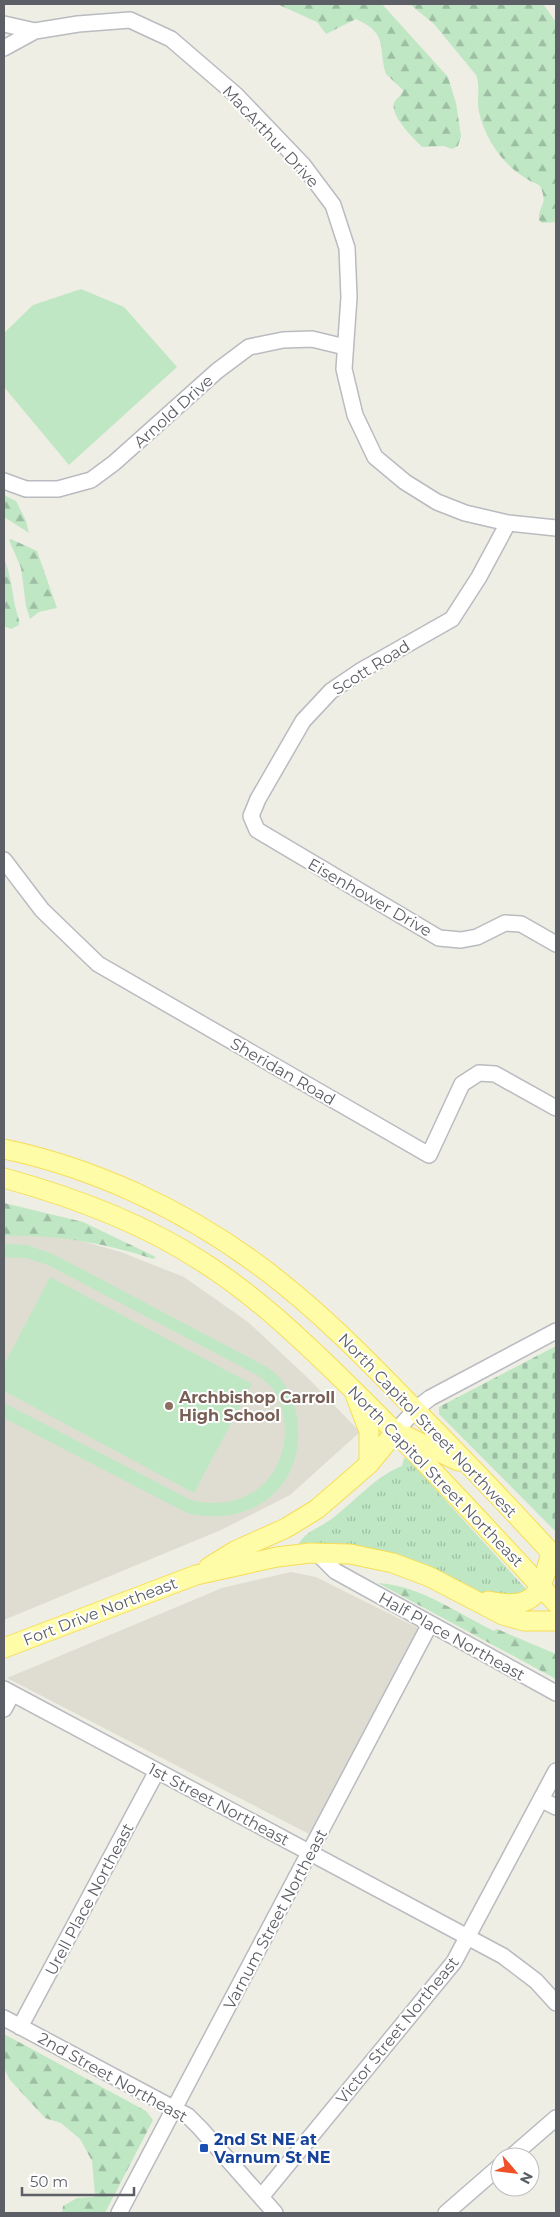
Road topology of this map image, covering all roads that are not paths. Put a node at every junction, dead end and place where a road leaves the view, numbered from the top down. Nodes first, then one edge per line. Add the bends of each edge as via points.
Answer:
1 (4, 24) edge
2 (35, 31) junction
3 (4, 48) edge
4 (345, 347) junction
5 (4, 481) edge
6 (508, 523) junction
7 (556, 528) edge
8 (251, 816) joint
9 (4, 860) edge
10 (556, 944) edge
11 (556, 1108) edge
12 (4, 1149) edge
13 (4, 1178) edge
14 (556, 1330) edge
15 (353, 1390) junction
16 (416, 1409) junction
17 (396, 1431) junction
18 (369, 1464) junction
19 (477, 1473) junction
20 (317, 1553) junction
21 (554, 1555) edge
22 (196, 1575) junction
23 (540, 1585) junction
24 (470, 1597) junction
25 (556, 1602) edge
26 (556, 1621) edge
27 (430, 1624) junction
28 (4, 1648) edge
29 (8, 1691) edge
30 (556, 1693) edge
31 (4, 1709) edge
32 (157, 1771) junction
33 (556, 1771) edge
34 (542, 1800) junction
35 (556, 1807) edge
36 (310, 1853) junction
37 (468, 1937) junction
38 (556, 2003) edge
39 (4, 2018) edge
40 (20, 2027) junction
41 (175, 2108) junction
42 (556, 2118) edge
43 (523, 2147) edge
44 (490, 2175) edge
45 (261, 2197) junction
46 (119, 2213) edge
47 (275, 2213) edge
48 (446, 2213) edge

1 - 2 street, MacArthur Drive
2 - 3 street
2 - 4 street, MacArthur Drive via 130,20 171,39 236,95 303,165 333,204 347,248 349,297
4 - 5 street, Arnold Drive via 312,339 283,340 249,347 91,480 58,489 26,489
4 - 6 street, MacArthur Drive via 344,369 355,415 375,457 405,482 437,502 465,513
6 - 7 street, MacArthur Drive
6 - 8 street, Scott Road via 452,619 331,691 302,721
8 - 10 street, Eisenhower Drive via 257,830 439,938 462,940 476,937 505,923 521,924
9 - 11 street, Sheridan Road via 42,910 98,964 429,1155 462,1084 479,1073 495,1074
12 - 16 main road, North Capitol Street Northwest via 41,1158 117,1185 213,1234 257,1264 300,1300
13 - 15 main road, North Capitol Street Northeast via 105,1211 200,1260 264,1307
14 - 16 street via 430,1398
15 - 17 main road, North Capitol Street Northeast
15 - 18 main road via 370,1431
16 - 17 street
16 - 19 main road, North Capitol Street Northwest
17 - 18 main road, Fort Drive Northeast
17 - 19 main road
17 - 23 main road, North Capitol Street Northeast
18 - 22 main road, Fort Drive Northeast via 310,1513
19 - 21 main road, North Capitol Street Northwest
20 - 22 main road, Fort Drive Northeast via 277,1557
20 - 24 main road, Fort Drive Northeast via 366,1556 393,1562
20 - 27 street, Half Place Northeast via 335,1571
21 - 23 main road
22 - 28 main road, Fort Drive Northeast
23 - 24 main road via 529,1601 518,1605
23 - 25 main road, North Capitol Street Northeast
24 - 26 main road via 513,1619
27 - 30 street, Half Place Northeast
27 - 36 street, Varnum Street Northeast
29 - 31 street
29 - 32 street, 1st Street Northeast
32 - 36 street, 1st Street Northeast
32 - 40 street, Urell Place Northeast
33 - 34 street, Victor Street Northeast
34 - 35 street
34 - 37 street, Victor Street Northeast
36 - 37 street, 1st Street Northeast
36 - 41 street, Varnum Street Northeast
37 - 38 street, 1st Street Northeast via 520,1968
37 - 45 street, Victor Street Northeast via 454,1962
39 - 40 street, 2nd Street Northeast
40 - 41 street, 2nd Street Northeast
41 - 45 street, 2nd Street Northeast via 195,2122
41 - 46 street, Varnum Street Northeast
42 - 43 street
44 - 48 street
45 - 47 street, 2nd Street Northeast

